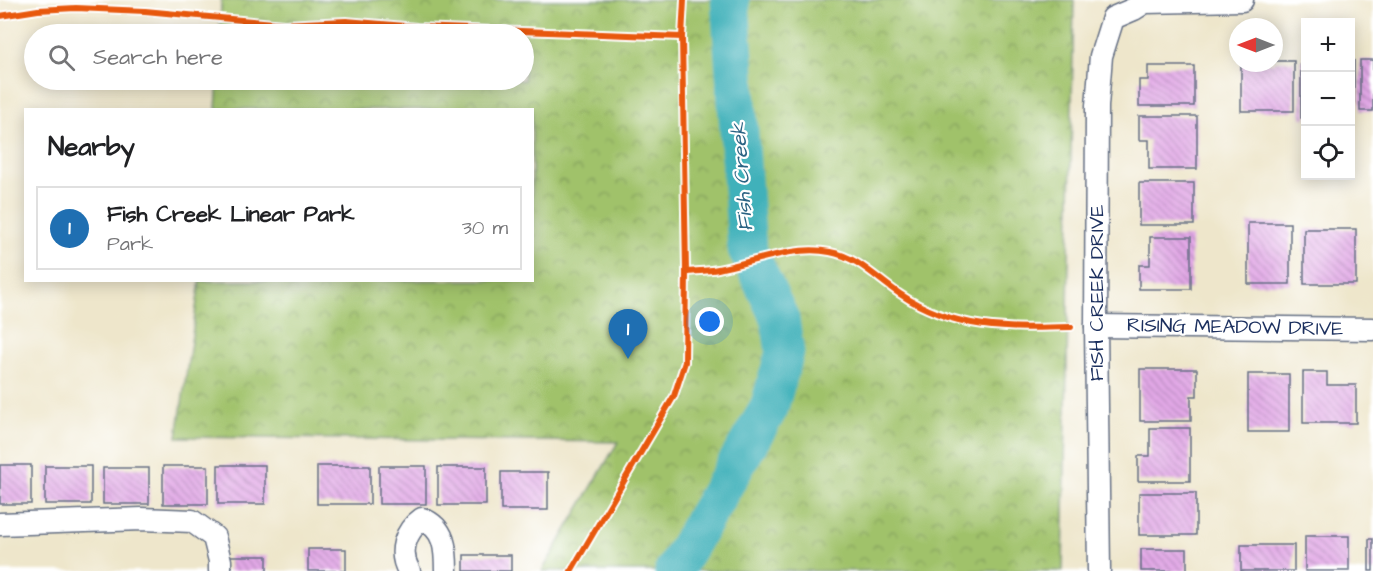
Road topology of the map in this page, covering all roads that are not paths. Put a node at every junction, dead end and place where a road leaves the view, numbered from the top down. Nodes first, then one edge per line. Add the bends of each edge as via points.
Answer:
1 (1242, 0) edge
2 (1096, 326) junction
3 (1373, 329) edge
4 (0, 524) edge
5 (219, 571) edge
6 (409, 571) edge
7 (446, 571) edge
8 (1099, 571) edge

1 - 2 street, FISH CREEK DRIVE via 1145,2 1113,18 1101,56 1097,106
2 - 3 street, RISING MEADOW DRIVE
2 - 8 street, FISH CREEK DRIVE
4 - 5 street via 192,521 214,537
6 - 7 street via 406,536 422,519 432,522 443,538

